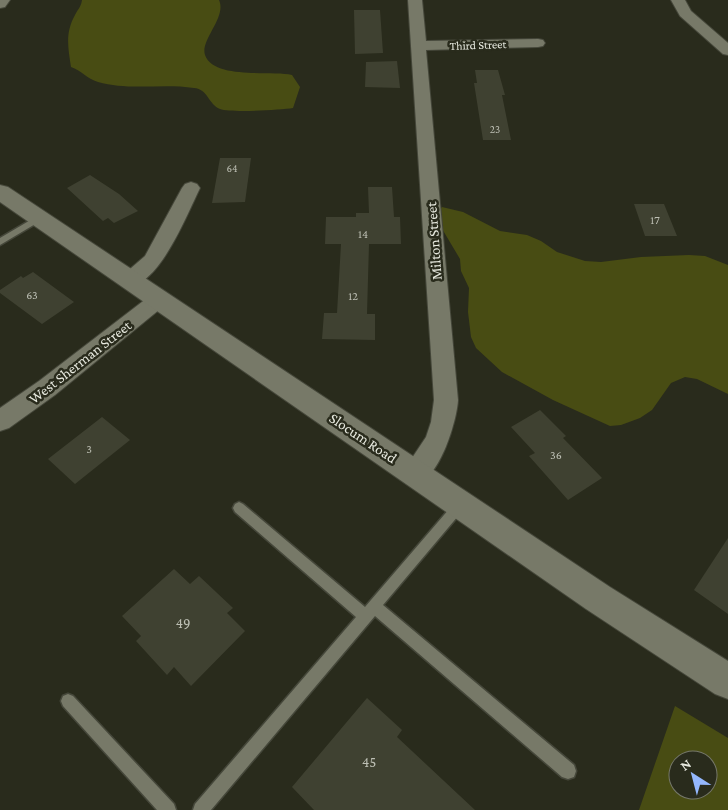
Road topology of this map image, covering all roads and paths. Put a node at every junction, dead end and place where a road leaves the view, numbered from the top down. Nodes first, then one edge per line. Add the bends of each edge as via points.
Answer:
1 (3, 0) edge
2 (415, 0) edge
3 (678, 0) edge
4 (0, 4) edge
5 (538, 43) dead end
6 (419, 46) junction
7 (728, 51) edge
8 (191, 188) dead end
9 (0, 192) edge
10 (39, 218) junction
11 (0, 242) edge
12 (130, 280) junction
13 (158, 300) junction
14 (0, 421) edge
15 (415, 473) junction
16 (460, 504) junction
17 (239, 508) dead end
18 (370, 612) junction
19 (728, 681) edge
20 (68, 701) dead end
21 (568, 772) dead end
22 (168, 810) edge
23 (201, 810) edge

1 - 4 street
2 - 6 street, Milton Street
3 - 7 street via 685,13
5 - 6 street, Third Street
6 - 15 street, Milton Street via 446,400 441,434
8 - 12 street via 153,260
9 - 10 main road, Slocum Road
10 - 11 lane
10 - 12 main road, Slocum Road
12 - 13 main road, Slocum Road
13 - 14 street, West Sherman Street
13 - 15 main road, Slocum Road
15 - 16 main road, Slocum Road
16 - 18 lane
16 - 19 main road, Slocum Road
17 - 18 lane
18 - 21 lane
18 - 23 lane
20 - 22 lane

